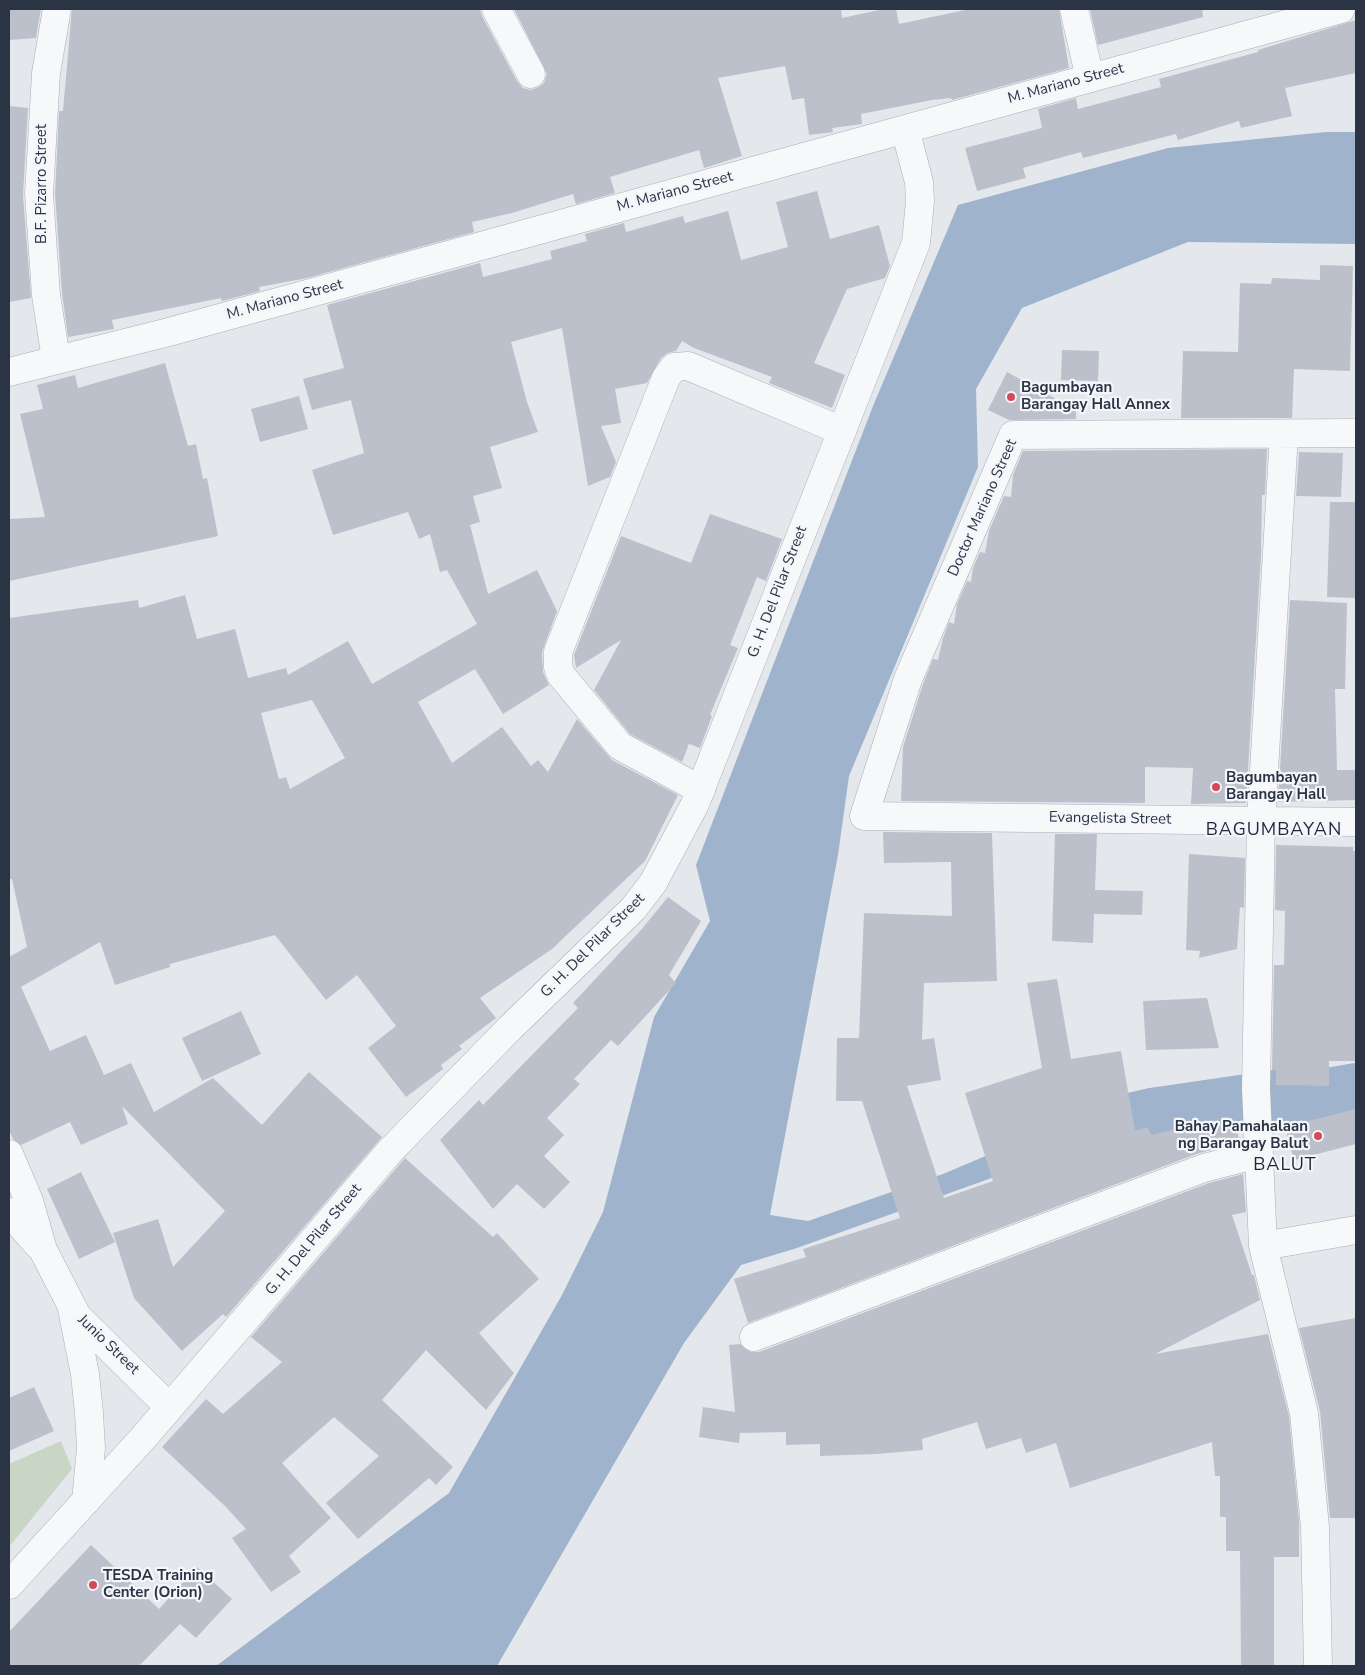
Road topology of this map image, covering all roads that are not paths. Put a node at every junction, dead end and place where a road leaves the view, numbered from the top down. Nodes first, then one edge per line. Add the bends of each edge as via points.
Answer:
1 (57, 9) edge
2 (496, 9) edge
3 (1074, 9) edge
4 (1341, 9) edge
5 (531, 74) dead end
6 (1090, 78) junction
7 (906, 129) junction
8 (56, 359) junction
9 (9, 372) edge
10 (842, 431) junction
11 (1356, 433) edge
12 (1284, 434) junction
13 (700, 790) junction
14 (864, 816) joint
15 (1261, 821) junction
16 (1356, 822) edge
17 (9, 1154) edge
18 (1258, 1154) junction
19 (9, 1212) edge
20 (1356, 1230) edge
21 (1263, 1246) junction
22 (43, 1250) junction
23 (71, 1304) junction
24 (754, 1337) dead end
25 (170, 1407) junction
26 (86, 1501) junction
27 (9, 1585) edge
28 (1318, 1666) edge

1 - 8 street, B.F. Pizarro Street via 46,73 38,194 46,295
2 - 5 street
3 - 6 street
4 - 6 street, M. Mariano Street
6 - 7 street, M. Mariano Street
7 - 8 street, M. Mariano Street via 169,332
7 - 10 street, G. H. Del Pilar Street via 919,182 916,243
8 - 9 street, M. Mariano Street
10 - 13 street, G. H. Del Pilar Street
10 - 13 street via 688,366 674,367 666,378 557,660 561,675 620,746
11 - 12 street, Doctor Mariano Street
12 - 14 street, Doctor Mariano Street via 1013,435 908,679
12 - 15 street
13 - 25 street, G. H. Del Pilar Street via 673,849 633,909 391,1150
14 - 15 street, Evangelista Street
15 - 16 street, Evangelista Street
15 - 18 street via 1256,1089
17 - 22 street, Junio Street via 29,1201
18 - 21 street
18 - 24 street via 1204,1168
19 - 22 street, Junio Street
20 - 21 street
21 - 28 street via 1304,1413 1315,1527
22 - 23 street, Junio Street
23 - 25 street, Junio Street via 84,1323
23 - 26 street via 89,1413 91,1448
25 - 26 street, G. H. Del Pilar Street
26 - 27 street, G. H. Del Pilar Street

